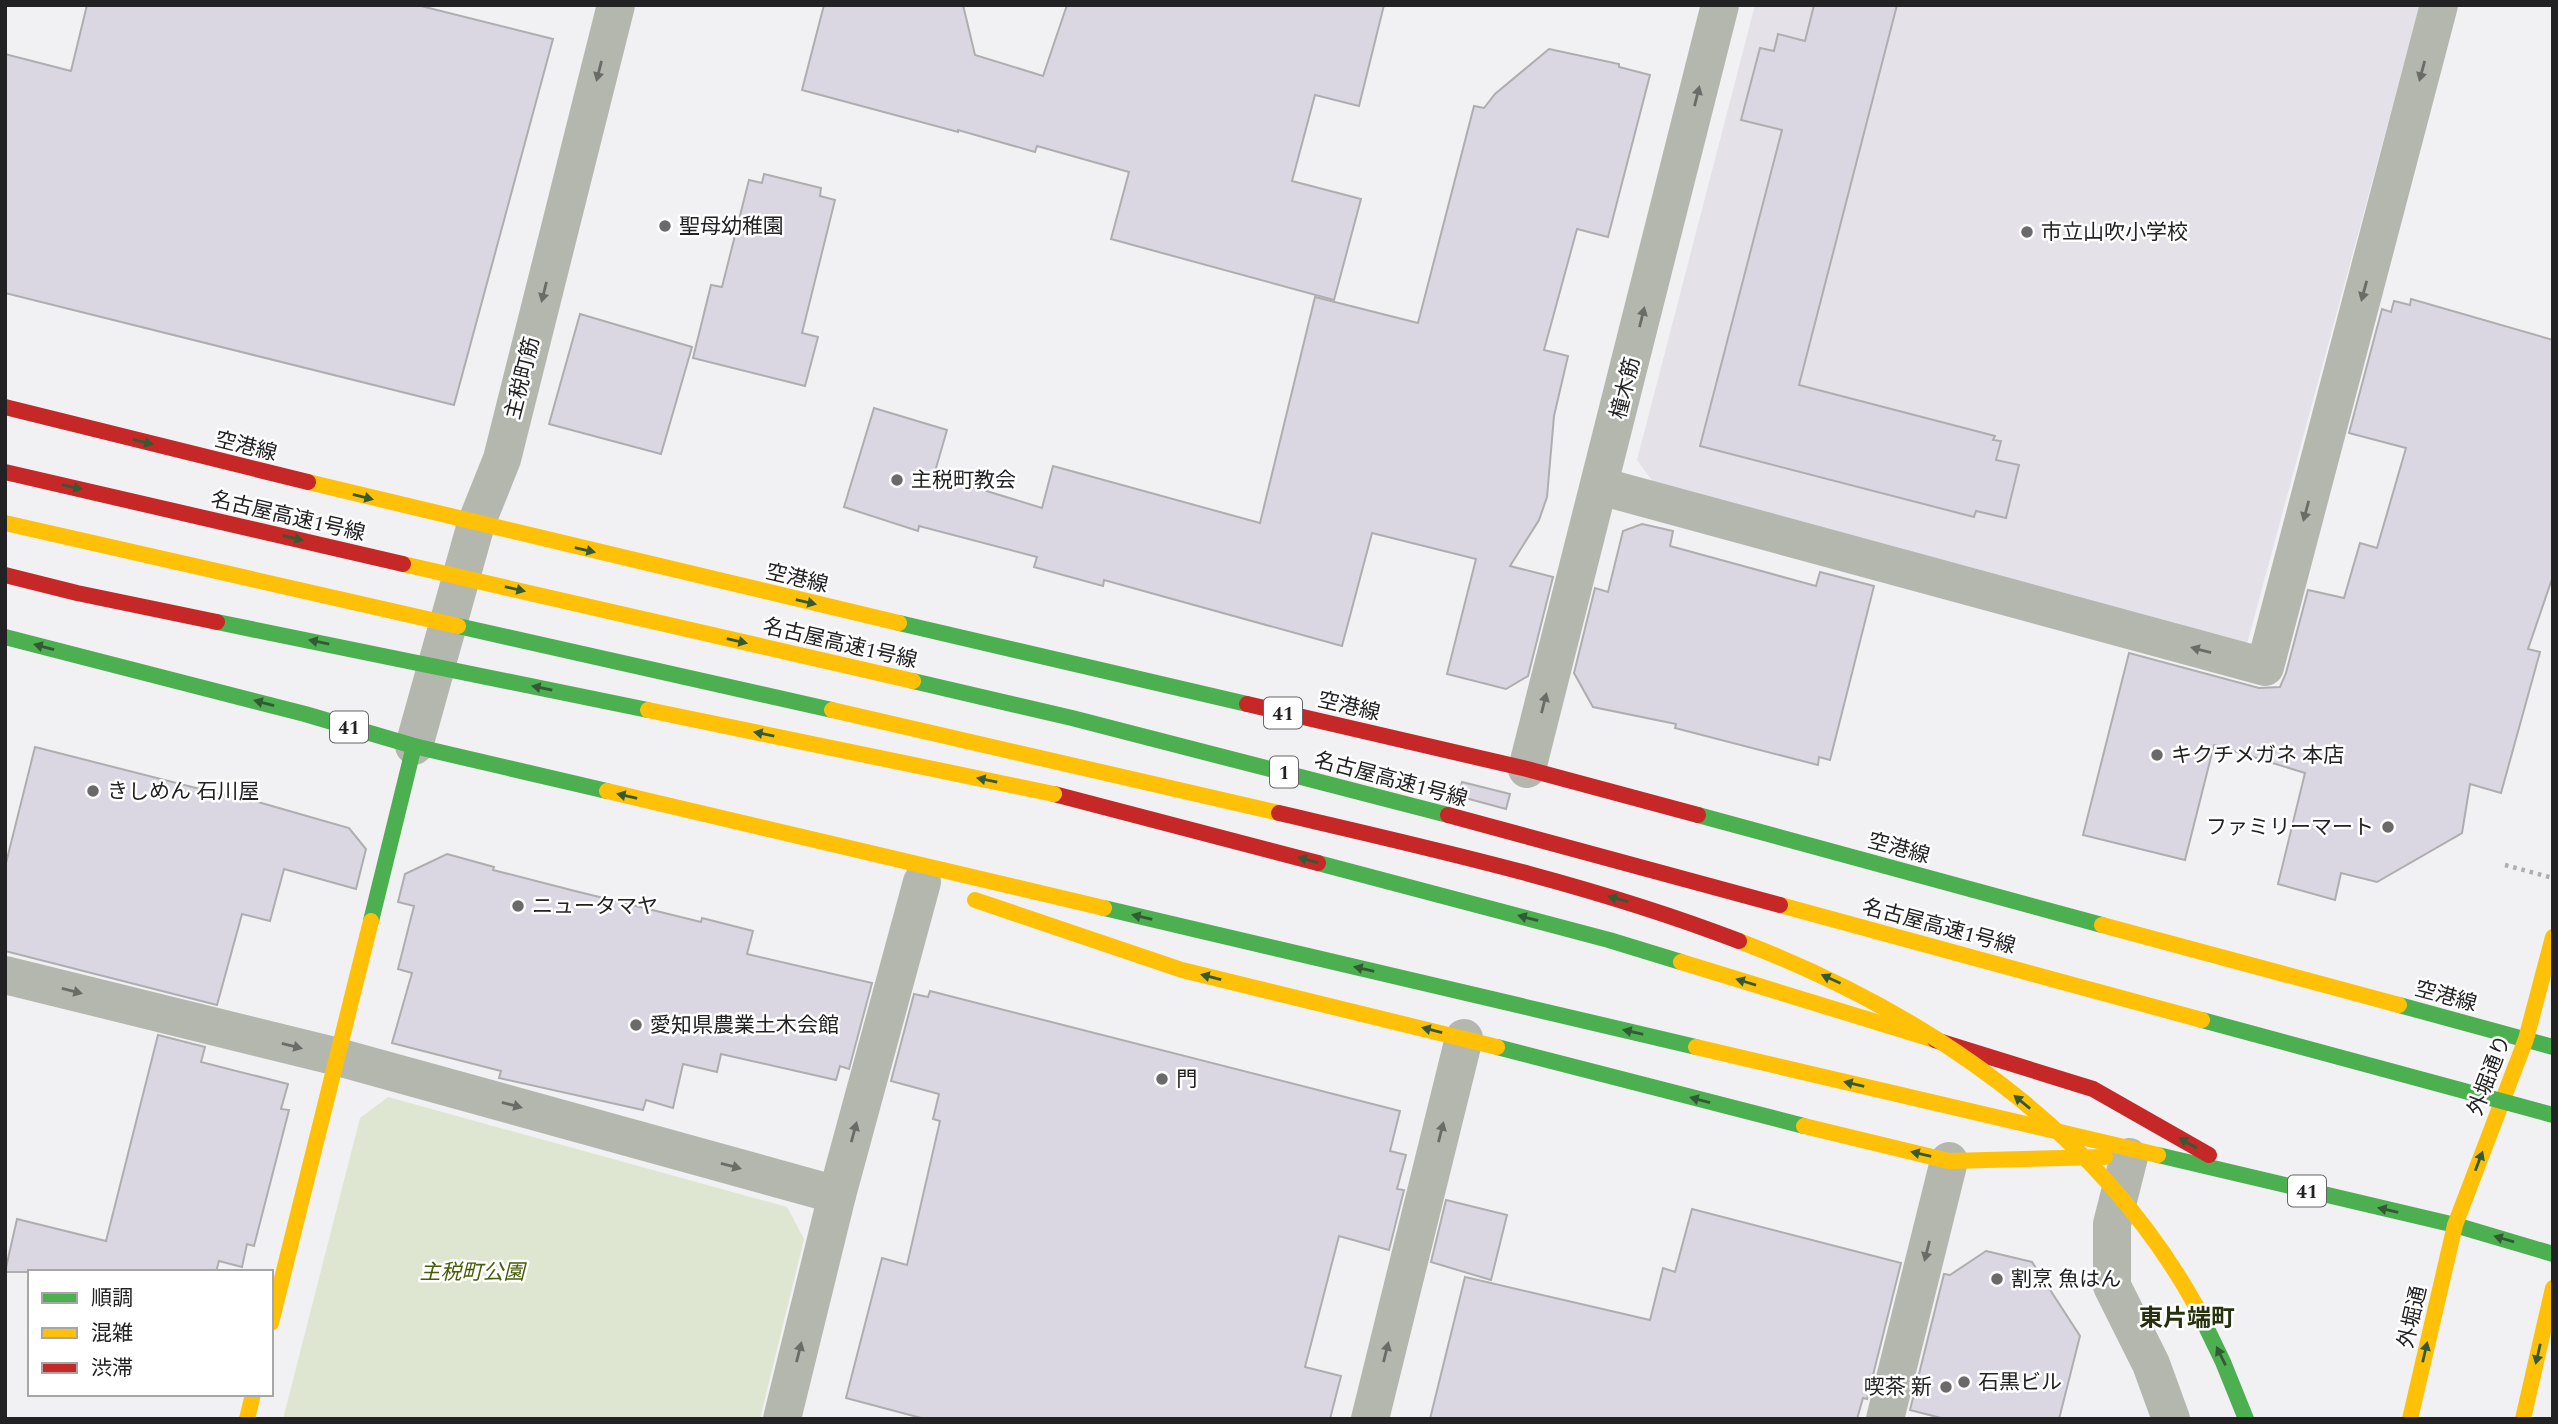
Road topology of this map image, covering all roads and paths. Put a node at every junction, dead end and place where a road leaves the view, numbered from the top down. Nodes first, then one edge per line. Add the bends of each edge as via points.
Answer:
1 (616, 5) edge
2 (1720, 5) edge
3 (2439, 5) edge
4 (5, 407) edge
5 (5, 472) edge
6 (1600, 486) junction
7 (5, 523) edge
8 (476, 524) junction
9 (5, 575) edge
10 (5, 637) edge
11 (414, 746) junction
12 (1527, 769) junction
13 (693, 811) junction
14 (2505, 865) dead end
15 (2553, 878) edge
16 (929, 885) joint
17 (961, 895) dead end
18 (2553, 937) edge
19 (5, 975) edge
20 (1464, 1038) junction
21 (2526, 1039) junction
22 (2553, 1047) edge
23 (338, 1057) junction
24 (2553, 1115) edge
25 (2144, 1156) junction
26 (1949, 1161) junction
27 (2247, 1177) junction
28 (837, 1195) junction
29 (2455, 1225) junction
30 (2553, 1254) edge
31 (2553, 1288) edge
32 (273, 1315) edge
33 (253, 1396) edge
34 (247, 1419) edge
35 (782, 1419) edge
36 (1370, 1419) edge
37 (1885, 1419) edge
38 (2171, 1419) edge
39 (2246, 1419) edge
40 (2410, 1419) edge
41 (2523, 1419) edge

1 -> 8 street, 主税町筋 via 502,458
6 -> 2 street, 橦木筋
3 -> 6 street via 2265,667
4 -> 8 main road, 空港線 / 41
5 -> 24 main road, 名古屋高速1号線 / 1, bridge via 1072,718 1422,808
12 -> 6 street, 橦木筋
39 -> 7 main road, 1, bridge via 2219,1352 2173,1267 2111,1187 2072,1146 1952,1050 1847,987 1772,953 1632,902 1399,841
8 - 11 street, 主税町筋
8 -> 12 main road, 空港線 / 41
27 -> 9 main road, bridge via 2093,1089 1609,940 1054,794
11 -> 10 main road, 41
13 -> 11 main road, 41
11 - 23 main road
12 - 21 main road, 空港線 / 41
13 - 16 main road, 41
25 -> 13 main road, 41
14 - 15 path
28 -> 16 street
20 -> 17 main road, 41 via 1182,970
18 - 21 main road, 外堀通り
19 -> 23 street
26 -> 20 main road, 41
36 -> 20 street
21 - 22 main road, 空港線 / 41
29 -> 21 main road, 外堀通り
23 -> 28 street
23 - 32 main road
25 - 26 main road, 41
25 - 27 main road, 41
25 - 38 street via 2112,1224 2112,1286 2151,1364
26 -> 37 street
29 -> 27 main road, 41
35 -> 28 street
30 -> 29 main road, 41
40 -> 29 main road, 外堀通
31 -> 41 main road
33 - 34 main road

